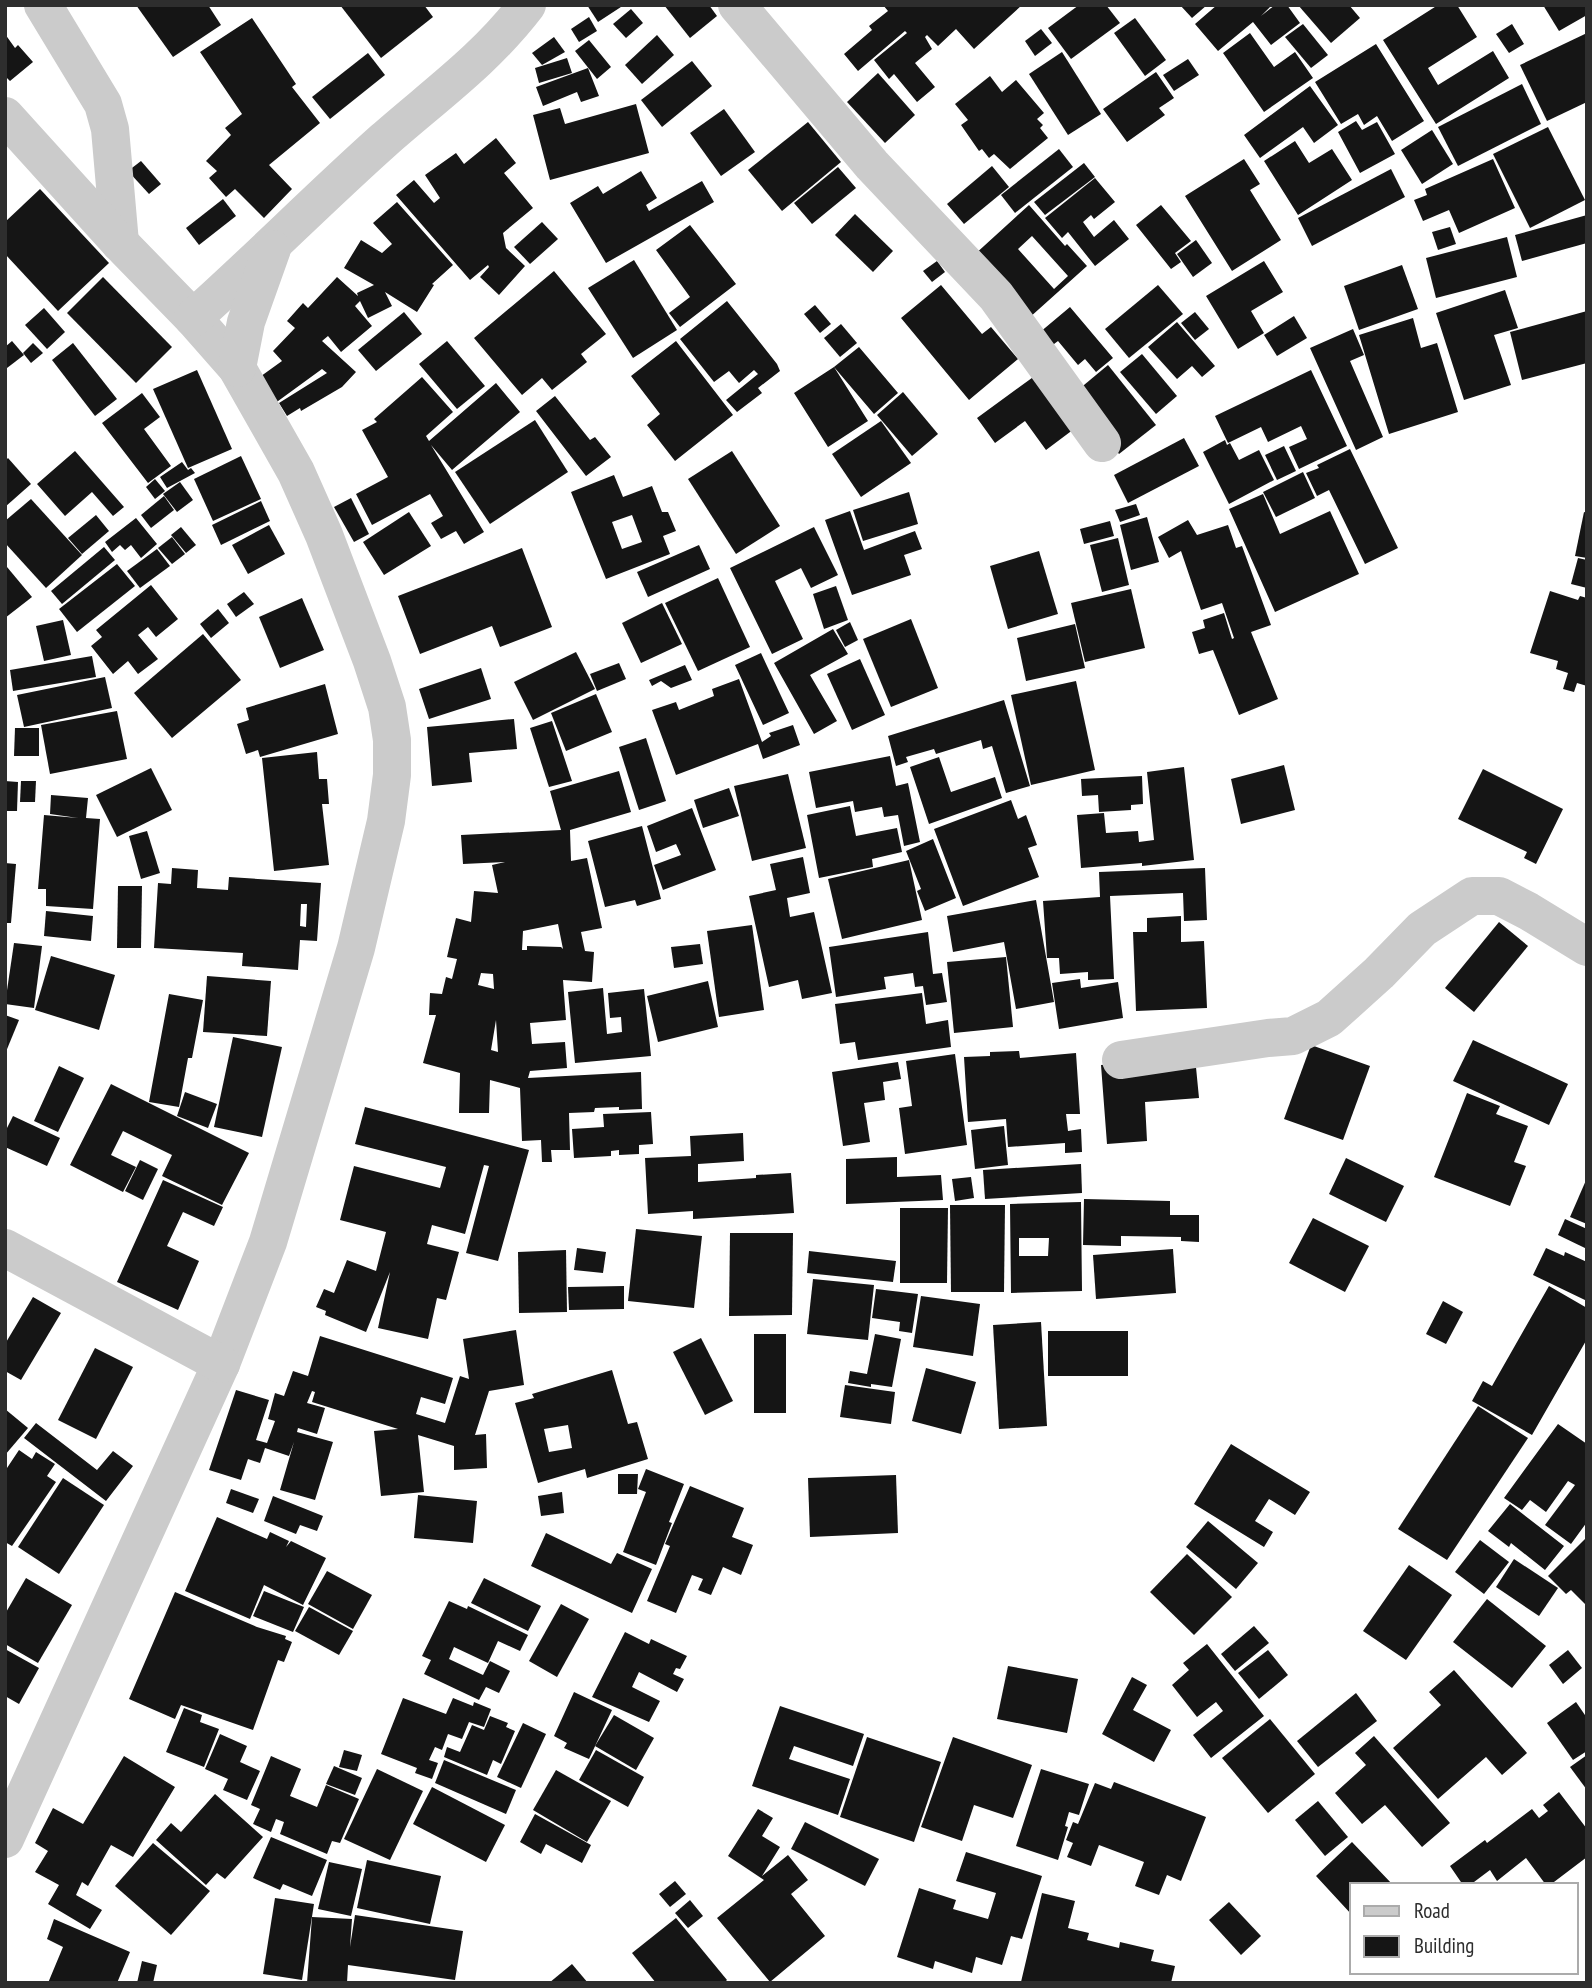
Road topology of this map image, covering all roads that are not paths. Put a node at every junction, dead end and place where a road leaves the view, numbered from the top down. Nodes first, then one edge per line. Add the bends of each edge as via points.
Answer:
1 (43, 5) edge
2 (527, 5) edge
3 (737, 5) edge
4 (5, 116) edge
5 (120, 243) junction
6 (273, 246) junction
7 (193, 318) junction
8 (237, 368) junction
9 (1102, 443) dead end
10 (1587, 947) edge
11 (1121, 1060) dead end
12 (5, 1248) edge
13 (221, 1364) junction
14 (5, 1839) edge

1 - 5 street via 103,104
2 - 6 street via 458,79 384,140
3 - 9 street via 872,165 996,296
4 - 5 street
5 - 7 street
6 - 7 street
6 - 8 street
7 - 8 street
8 - 13 street via 296,472 372,662 387,707 392,775 356,948 268,1242
10 - 11 street via 1499,896 1472,896 1422,929 1329,1018 1293,1037
12 - 13 street
13 - 14 street

